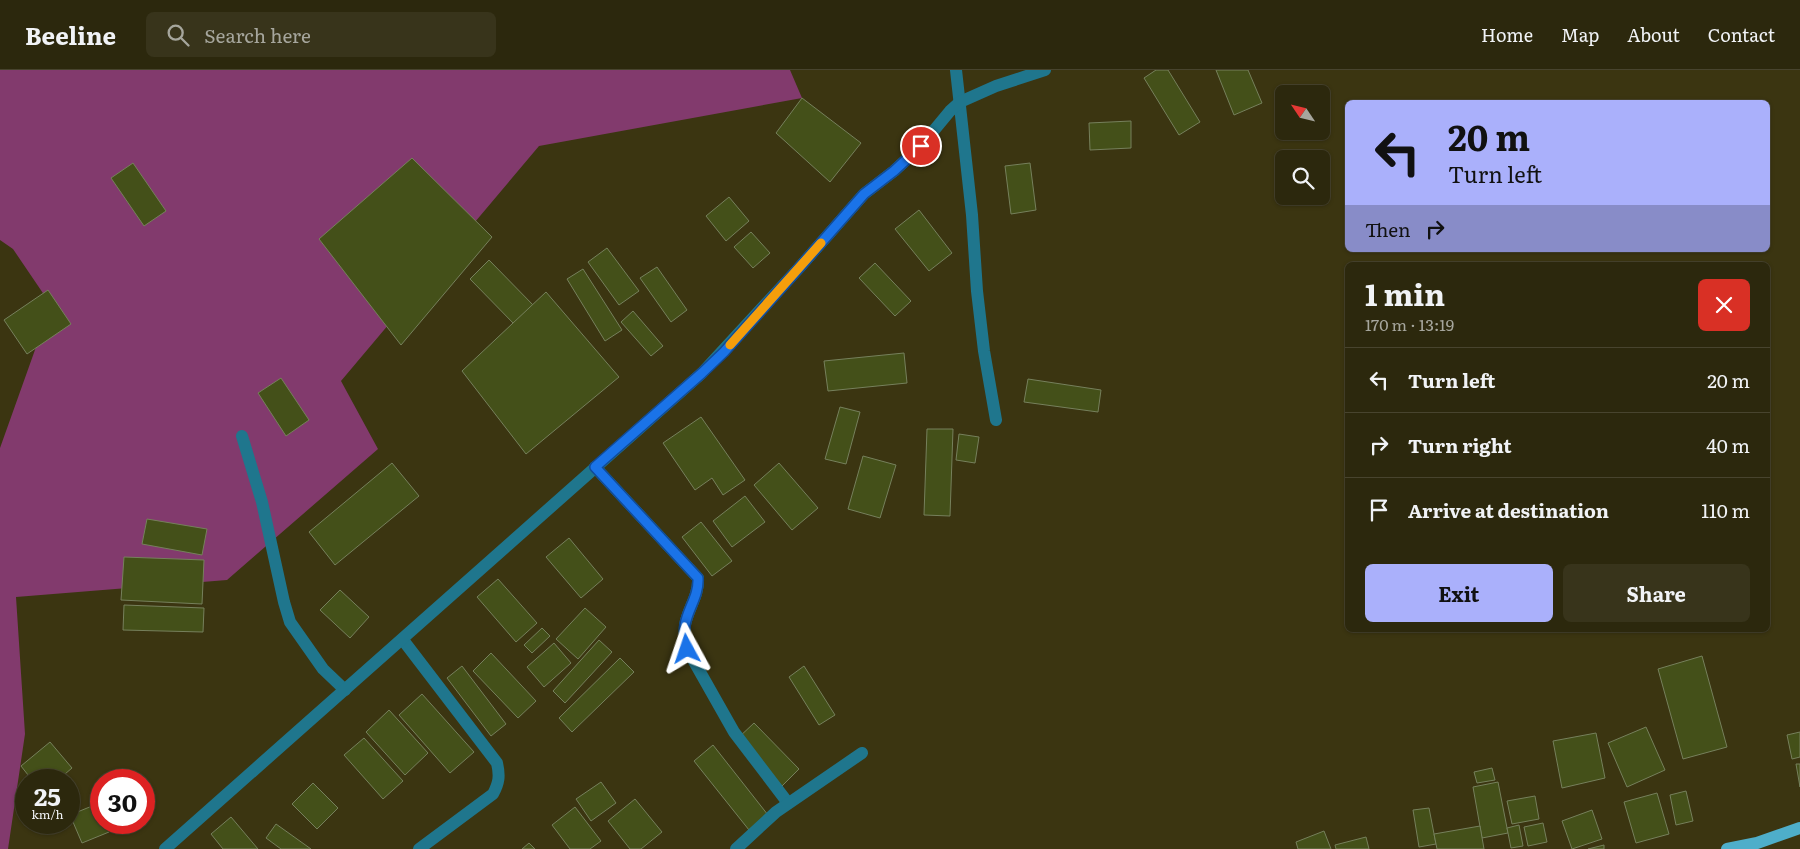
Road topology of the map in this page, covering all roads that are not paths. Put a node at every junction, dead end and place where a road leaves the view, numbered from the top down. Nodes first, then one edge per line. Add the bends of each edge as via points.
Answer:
1 (956, 70) edge
2 (1045, 70) edge
3 (960, 102) junction
4 (996, 420) dead end
5 (242, 436) dead end
6 (595, 467) junction
7 (403, 640) junction
8 (345, 690) junction
9 (862, 753) dead end
10 (788, 803) junction
11 (1800, 828) edge
12 (165, 849) edge
13 (419, 849) edge
14 (736, 849) edge
15 (1727, 849) edge

1 - 3 street
2 - 3 street
3 - 4 street via 977,291
3 - 6 street via 921,146 864,194 724,352
5 - 8 street via 262,502 290,622 323,669
6 - 7 street
6 - 10 street via 698,578 699,588 685,624 687,649 734,732
7 - 8 street
7 - 13 street via 497,763 500,776 493,794
8 - 12 street
9 - 10 street
10 - 14 street
11 - 15 main road

